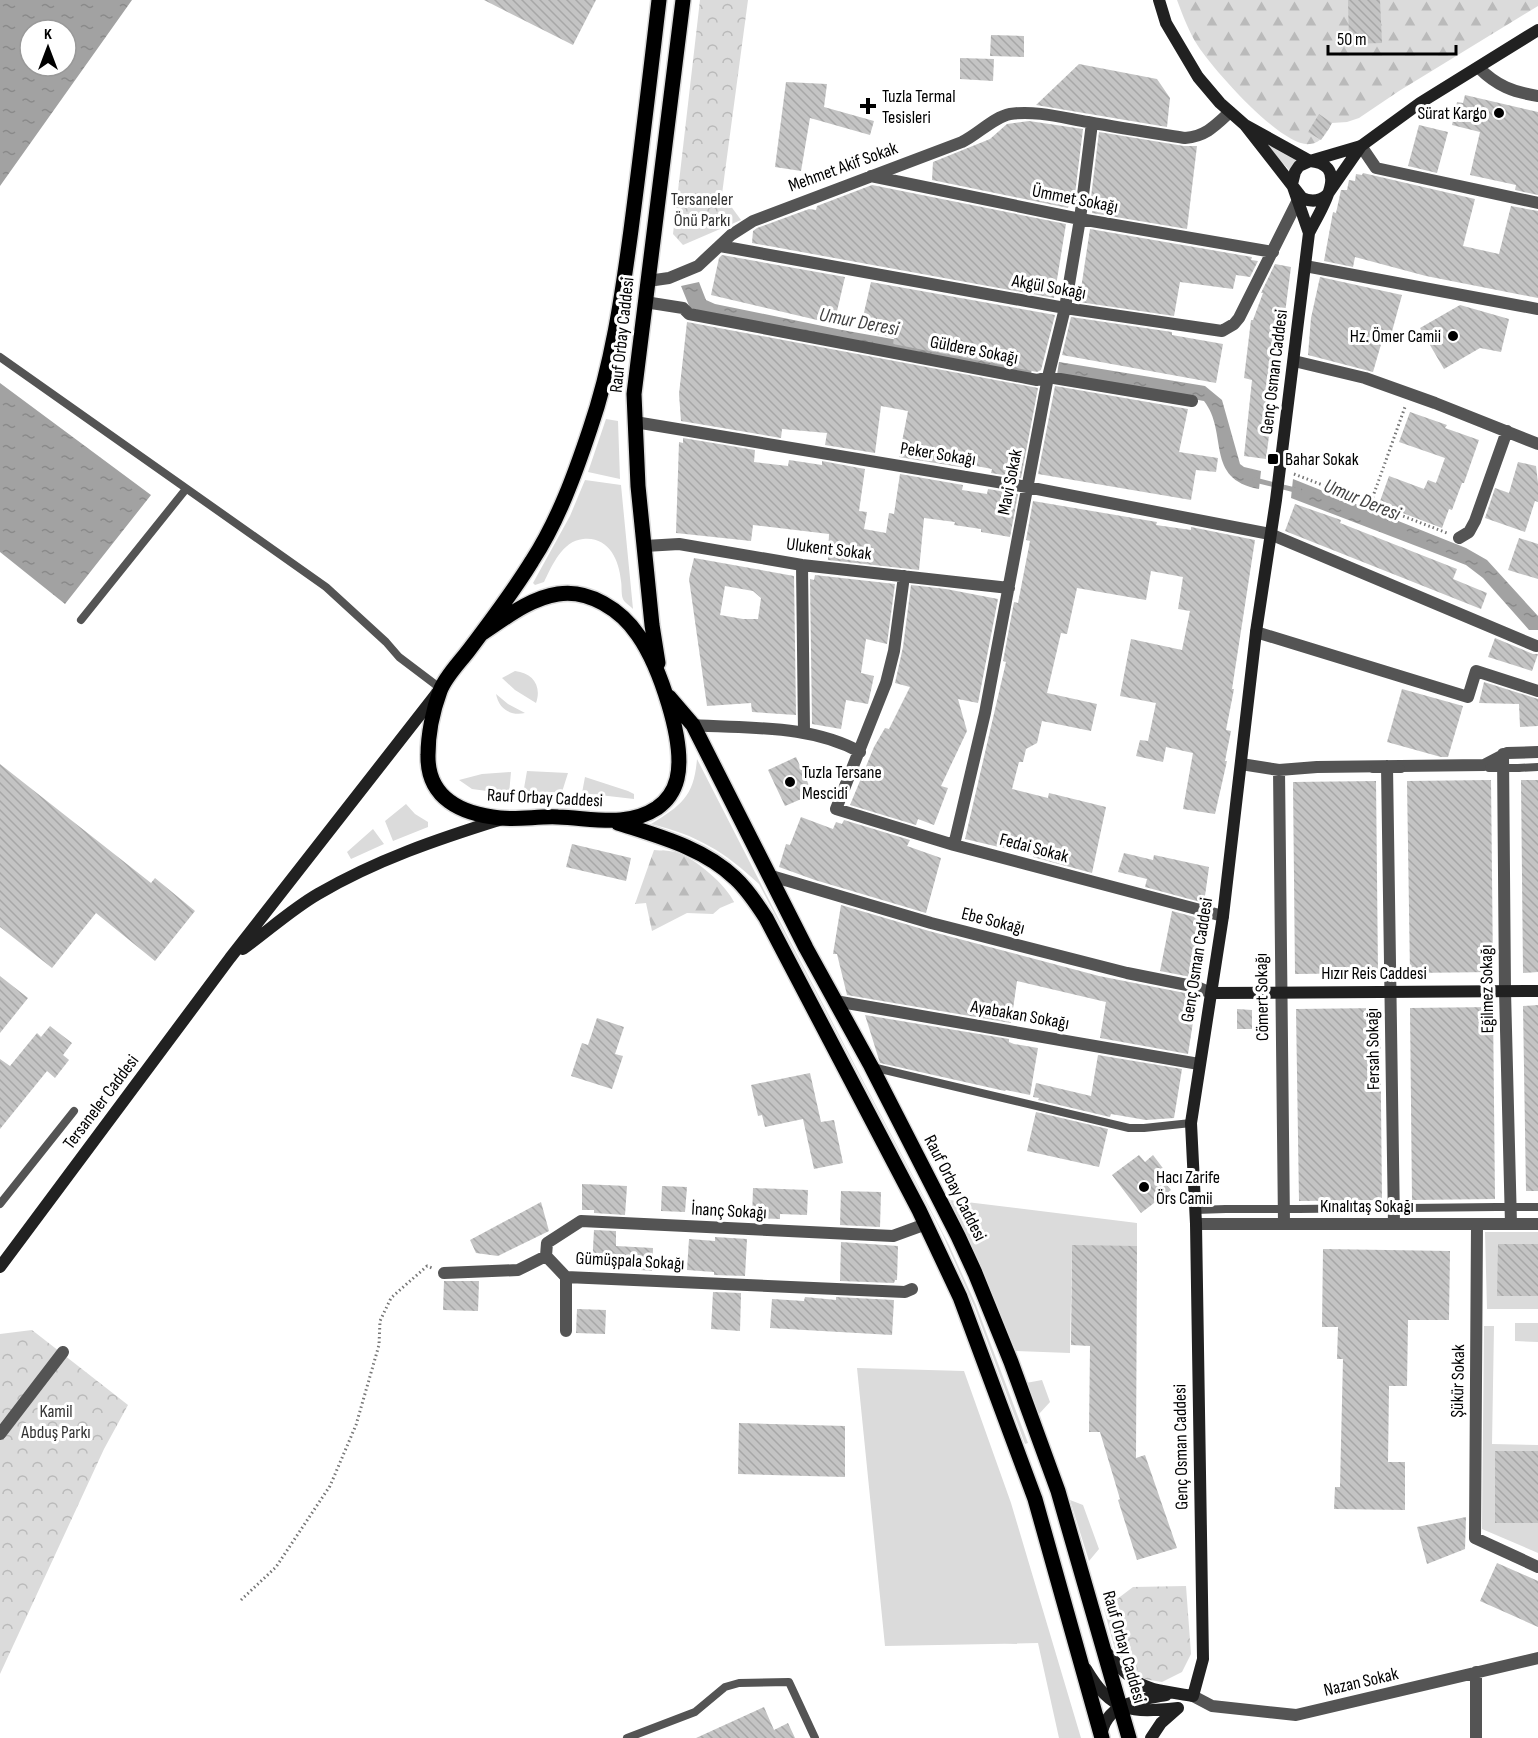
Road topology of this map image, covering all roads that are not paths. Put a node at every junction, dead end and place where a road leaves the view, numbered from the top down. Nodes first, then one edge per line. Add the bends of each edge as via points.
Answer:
1 (659, 0) edge
2 (683, 0) edge
3 (1159, 0) edge
4 (1538, 30) edge
5 (1479, 68) junction
6 (1538, 96) edge
7 (1230, 112) junction
8 (1092, 123) junction
9 (1245, 125) junction
10 (1361, 146) junction
11 (1310, 160) junction
12 (871, 176) junction
13 (1330, 190) junction
14 (1296, 195) junction
15 (1538, 203) edge
16 (1080, 219) junction
17 (1309, 233) junction
18 (720, 246) junction
19 (1273, 252) junction
20 (1305, 266) junction
21 (648, 281) junction
22 (645, 302) junction
23 (1065, 308) junction
24 (1538, 309) edge
25 (0, 357) edge
26 (1294, 361) junction
27 (1048, 377) junction
28 (1192, 401) dead end
29 (635, 422) junction
30 (1507, 432) junction
31 (1538, 444) edge
32 (1027, 487) junction
33 (186, 489) junction
34 (1270, 534) junction
35 (1459, 538) road end
36 (645, 546) junction
37 (802, 565) junction
38 (904, 576) junction
39 (1009, 588) junction
40 (81, 620) dead end
41 (1256, 632) junction
42 (481, 634) junction
43 (1537, 647) edge
44 (660, 675) junction
45 (440, 688) junction
46 (664, 691) junction
47 (1538, 691) edge
48 (693, 725) junction
49 (804, 732) junction
50 (860, 752) junction
51 (1538, 752) edge
52 (1503, 754) junction
53 (1241, 764) junction
54 (1388, 766) junction
55 (1538, 767) edge
56 (1335, 769) dead end
57 (1279, 770) junction
58 (502, 819) junction
59 (615, 822) junction
60 (954, 846) junction
61 (768, 875) junction
62 (1223, 916) junction
63 (230, 958) junction
64 (1505, 990) junction
65 (1538, 990) edge
66 (1390, 991) junction
67 (1280, 992) junction
68 (1211, 993) junction
69 (835, 1001) junction
70 (1199, 1064) junction
71 (871, 1066) junction
72 (74, 1110) dead end
73 (1191, 1123) junction
74 (0, 1204) edge
75 (1538, 1207) edge
76 (1195, 1210) junction
77 (926, 1224) junction
78 (1196, 1224) junction
79 (1284, 1224) junction
80 (1394, 1224) junction
81 (1477, 1224) junction
82 (1510, 1224) junction
83 (1538, 1224) edge
84 (546, 1256) junction
85 (0, 1267) edge
86 (444, 1273) road end
87 (566, 1276) junction
88 (912, 1289) dead end
89 (566, 1331) dead end
90 (63, 1352) dead end
91 (0, 1434) edge
92 (1538, 1567) edge
93 (1104, 1650) junction
94 (1080, 1657) junction
95 (1538, 1658) edge
96 (1476, 1672) junction
97 (1176, 1693) junction
98 (1193, 1696) junction
99 (1120, 1707) junction
100 (1178, 1708) junction
101 (1101, 1737) edge
102 (627, 1738) edge
103 (815, 1738) edge
104 (1129, 1738) edge
105 (1151, 1738) edge
106 (1476, 1738) edge

1 - 42 main road, Rauf Orbay Caddesi via 625,271 602,389 591,428 551,527 533,561
2 - 21 main road, Rauf Orbay Caddesi
3 - 7 street via 1176,44 1198,77
4 - 5 street, Genç Osman Caddesi
5 - 6 street via 1501,86
5 - 10 street, Genç Osman Caddesi via 1420,103
7 - 8 street, Mehmet Akif Sokak via 1209,132 1185,138
7 - 9 street
8 - 12 street, Mehmet Akif Sokak via 1010,114 962,142
8 - 16 street, Mavi Sokak
9 - 11 street
9 - 14 street, Genç Osman Caddesi
10 - 11 street, Genç Osman Caddesi
10 - 13 street, Genç Osman Caddesi
10 - 15 street via 1376,168
11 - 13 street via 1327,168 1332,179
11 - 14 street via 1295,172 1292,184
12 - 16 street, Ümmet Sokağı
12 - 18 street, Mehmet Akif Sokak via 753,221
13 - 14 street via 1323,198 1312,201
13 - 17 street, Genç Osman Caddesi
14 - 17 street, Genç Osman Caddesi
14 - 19 street, Akgül Sokağı
16 - 19 street, Ümmet Sokağı
16 - 23 street, Mavi Sokak
17 - 20 street, Genç Osman Caddesi
18 - 21 street, Mehmet Akif Sokak via 698,266 669,278
18 - 23 street, Akgül Sokağı
19 - 23 street, Akgül Sokağı via 1239,318 1222,331
20 - 24 street
20 - 26 street, Genç Osman Caddesi
21 - 22 main road, Rauf Orbay Caddesi
22 - 27 street, Güldere Sokağı via 683,308 689,314 1037,380
22 - 29 main road, Rauf Orbay Caddesi via 634,394
23 - 27 street, Mavi Sokak
25 - 33 lane
26 - 30 street via 1365,378
26 - 34 street, Genç Osman Caddesi
27 - 28 street, Güldere Sokağı
27 - 32 street, Mavi Sokak
29 - 32 street, Peker Sokağı
29 - 36 main road, Rauf Orbay Caddesi
30 - 31 street
30 - 35 street via 1475,521 1469,532
32 - 34 street, Peker Sokağı
32 - 39 street, Mavi Sokak
33 - 40 lane
33 - 45 lane via 326,587 399,657
34 - 41 street, Genç Osman Caddesi
34 - 43 street, Peker Sokağı
36 - 37 street, Ulukent Sokak via 679,543
36 - 44 main road, Rauf Orbay Caddesi
37 - 38 street, Ulukent Sokak
37 - 49 street
38 - 39 street, Ulukent Sokak
38 - 50 street via 891,666
39 - 60 street, Mavi Sokak
41 - 47 street via 1468,696 1476,672
41 - 53 street, Genç Osman Caddesi
42 - 44 main road, Rauf Orbay Caddesi via 542,598 577,594 608,606 624,618
42 - 45 main road, Rauf Orbay Caddesi
44 - 46 main road, Rauf Orbay Caddesi
45 - 58 main road, Rauf Orbay Caddesi via 427,759 436,789 448,802 466,812
45 - 63 street, Tersaneler Caddesi
46 - 48 main road, Rauf Orbay Caddesi
46 - 59 main road, Rauf Orbay Caddesi via 678,747 674,790 652,810
48 - 49 street
48 - 61 main road, Rauf Orbay Caddesi
49 - 50 street via 837,740
50 - 60 street, Fedai Sokak via 836,809
51 - 52 street
52 - 54 street via 1484,765
52 - 64 street, Eğilmez Sokağı
53 - 57 street
53 - 62 street, Genç Osman Caddesi
54 - 57 street
54 - 66 street, Fersah Sokağı
55 - 56 lane, bridge
57 - 67 street, Cömert Sokağı
58 - 59 main road, Rauf Orbay Caddesi via 550,817
58 - 63 street via 371,866 316,895
59 - 77 main road, Rauf Orbay Caddesi via 679,843 706,857 734,877 750,896 766,918
60 - 62 street, Fedai Sokak
61 - 68 street, Ebe Sokağı via 931,923
61 - 69 main road, Rauf Orbay Caddesi
62 - 68 street, Genç Osman Caddesi
63 - 85 street, Tersaneler Caddesi
64 - 65 street, Hızır Reis Caddesi
64 - 66 street, Hızır Reis Caddesi
64 - 82 street, Eğilmez Sokağı
66 - 67 street, Hızır Reis Caddesi
66 - 80 street, Fersah Sokağı
67 - 68 street, Hızır Reis Caddesi
67 - 79 street, Cömert Sokağı
68 - 70 street, Genç Osman Caddesi
69 - 70 street, Ayabakan Sokağı
69 - 71 main road, Rauf Orbay Caddesi
70 - 73 street, Genç Osman Caddesi
71 - 73 lane via 1129,1128
71 - 93 main road, Rauf Orbay Caddesi via 958,1236 990,1309 1058,1491
72 - 74 lane
73 - 76 street, Genç Osman Caddesi
75 - 76 lane, bridge
76 - 78 street, Genç Osman Caddesi
77 - 84 street, İnanç Sokağı via 893,1236 581,1221 547,1243
77 - 94 main road, Rauf Orbay Caddesi via 974,1331 1024,1465
78 - 79 street, Kınalıtaş Sokağı
78 - 98 street, Genç Osman Caddesi via 1203,1659
79 - 80 street, Kınalıtaş Sokağı
80 - 81 street, Kınalıtaş Sokağı
81 - 82 street, Kınalıtaş Sokağı
81 - 92 street, Şükür Sokak via 1474,1538
82 - 83 street, Kınalıtaş Sokağı
84 - 86 street via 518,1270
84 - 87 street, Gümüşpala Sokağı
87 - 88 street, Gümüşpala Sokağı via 906,1292
87 - 89 street
90 - 91 street
93 - 97 street via 1126,1676 1141,1686
93 - 99 main road, Rauf Orbay Caddesi
94 - 99 street via 1099,1688
94 - 101 main road, Rauf Orbay Caddesi
95 - 96 street, Nazan Sokak
96 - 98 street, Nazan Sokak via 1296,1715 1212,1707
96 - 106 street
97 - 98 street
97 - 99 street
98 - 100 street
99 - 100 street via 1145,1712
99 - 101 street via 1108,1717
99 - 104 main road, Rauf Orbay Caddesi
100 - 105 street
102 - 103 lane via 695,1712 725,1687 789,1682

